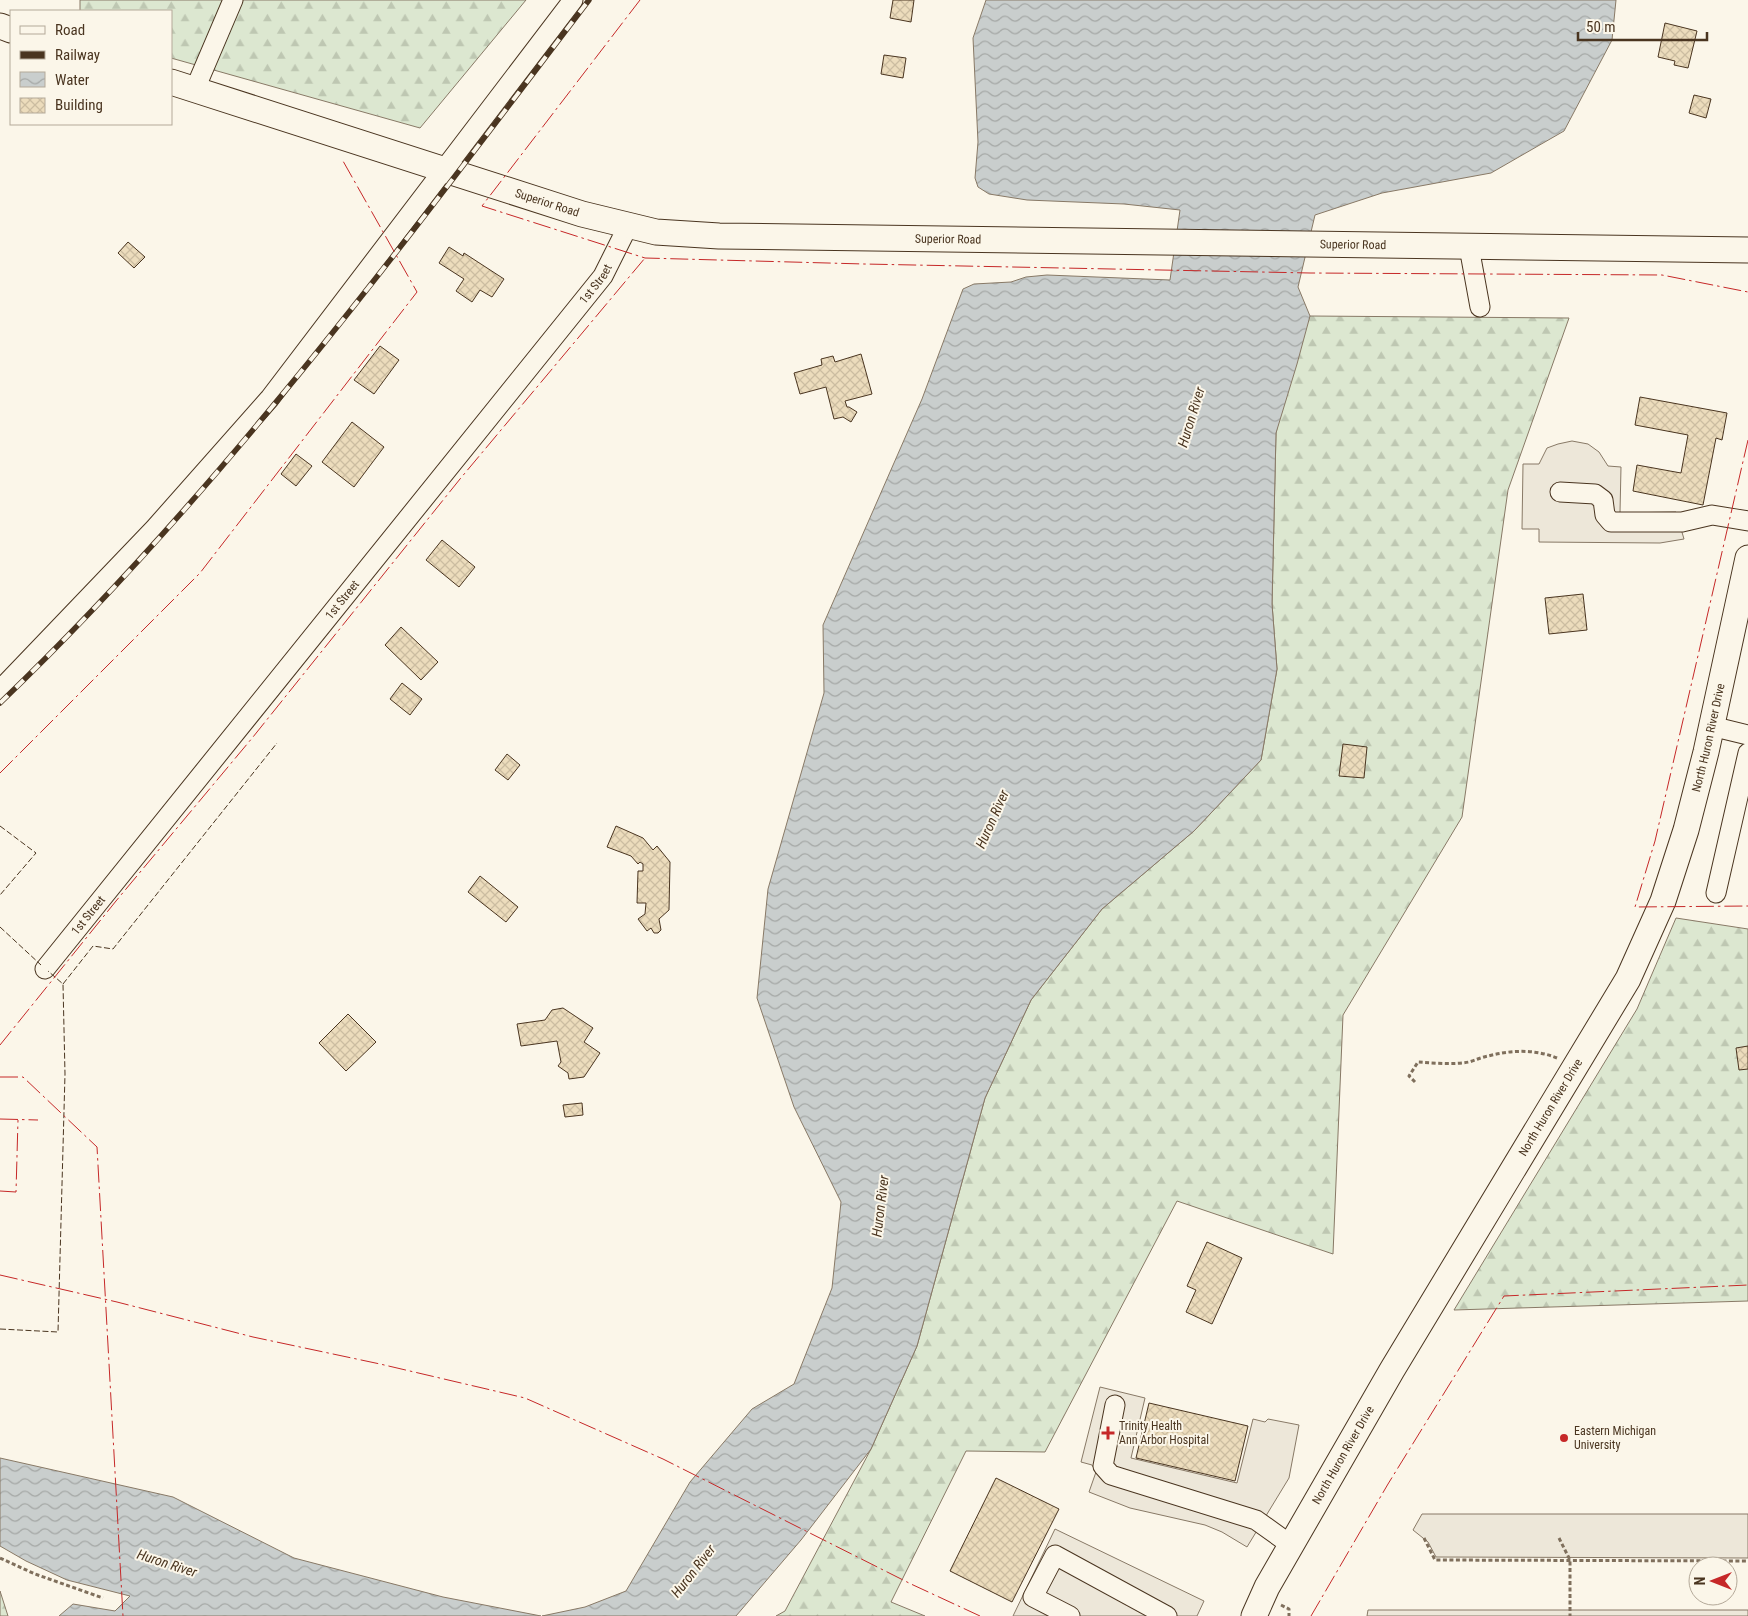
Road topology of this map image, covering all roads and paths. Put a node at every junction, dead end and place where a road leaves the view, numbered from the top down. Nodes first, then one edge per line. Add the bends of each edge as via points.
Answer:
1 (233, 0) edge
2 (573, 0) edge
3 (172, 82) edge
4 (195, 89) junction
5 (443, 168) junction
6 (628, 226) junction
7 (1469, 247) junction
8 (1748, 250) edge
9 (1480, 306) dead end
10 (1560, 492) dead end
11 (1748, 520) edge
12 (1748, 558) edge
13 (0, 690) edge
14 (1711, 726) junction
15 (1748, 735) edge
16 (1748, 753) edge
17 (1716, 893) dead end
18 (45, 968) dead end
19 (1576, 1066) junction
20 (1415, 1082) dead end
21 (1115, 1405) dead end
22 (1424, 1538) dead end
23 (1559, 1538) dead end
24 (1291, 1545) junction
25 (0, 1558) edge
26 (1570, 1560) junction
27 (1748, 1561) edge
28 (103, 1598) dead end
29 (1070, 1616) edge
30 (1167, 1616) edge
31 (1254, 1616) edge
32 (1570, 1616) edge

1 - 4 street
2 - 5 street
3 - 4 main road, Superior Road
4 - 5 main road, Superior Road
5 - 6 main road, Superior Road
5 - 13 street via 270,398 155,528
6 - 7 main road, Superior Road via 656,232 719,236
6 - 18 street, 1st Street via 603,276
7 - 8 main road, Superior Road
7 - 9 street
10 - 11 street via 1595,494 1603,500 1605,514 1612,522 1682,522 1712,515
12 - 14 main road, North Huron River Drive
14 - 15 street
14 - 19 main road, North Huron River Drive via 1686,830 1663,900 1628,979
16 - 17 street
19 - 20 path via 1547,1054 1518,1051 1469,1062 1418,1062 1409,1076
19 - 24 main road, North Huron River Drive via 1396,1362
21 - 24 street via 1103,1466 1111,1475 1256,1520
22 - 26 path via 1435,1560
23 - 26 path
24 - 31 main road, North Huron River Drive
25 - 28 path
26 - 27 path
26 - 32 path
29 - 30 street via 1033,1597 1054,1555

